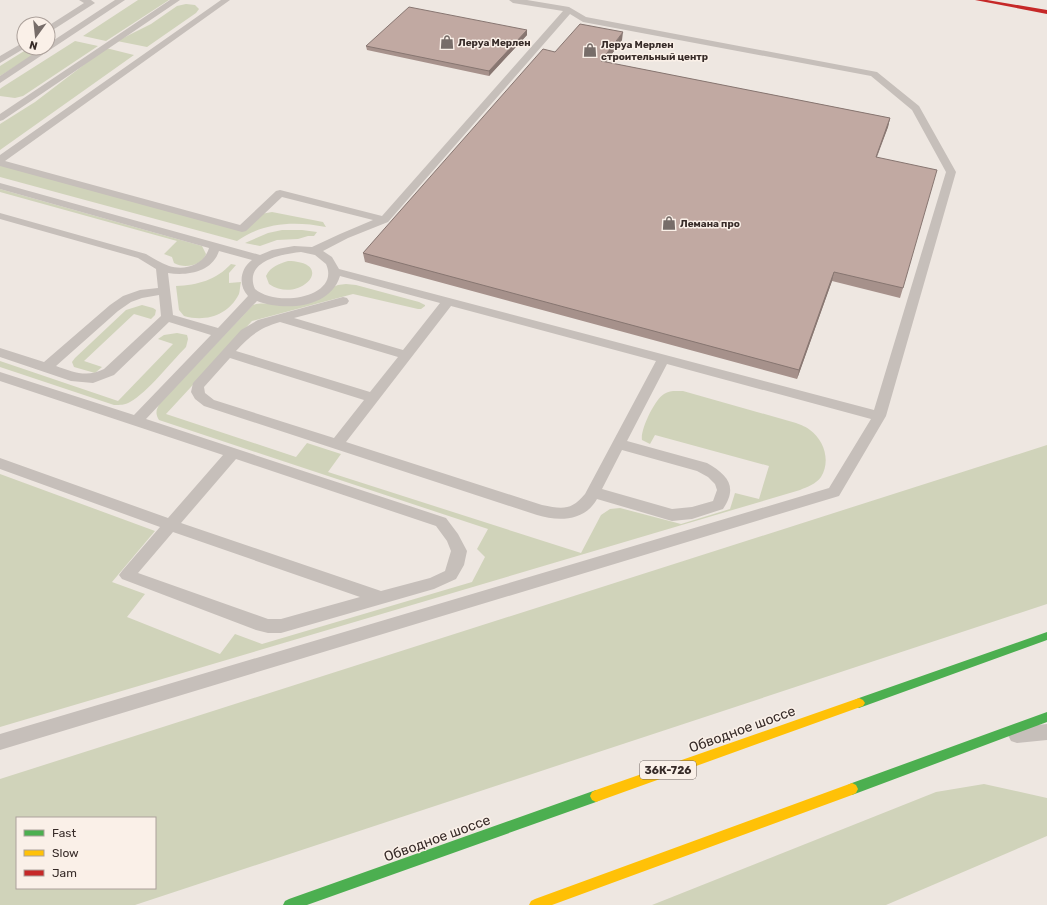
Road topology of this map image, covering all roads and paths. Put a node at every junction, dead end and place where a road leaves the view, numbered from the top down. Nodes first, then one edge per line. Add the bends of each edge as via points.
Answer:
1 (83, 0) edge
2 (121, 0) edge
3 (176, 0) edge
4 (223, 0) edge
5 (513, 0) edge
6 (978, 0) edge
7 (568, 10) junction
8 (1047, 12) edge
9 (56, 25) edge
10 (16, 50) edge
11 (0, 60) edge
12 (0, 80) edge
13 (38, 92) junction
14 (1, 105) dead end
15 (0, 118) edge
16 (0, 160) edge
17 (0, 163) edge
18 (0, 186) edge
19 (0, 216) edge
20 (384, 220) junction
21 (216, 246) junction
22 (314, 251) junction
23 (261, 259) junction
24 (162, 267) junction
25 (335, 271) junction
26 (164, 291) junction
27 (256, 295) junction
28 (343, 301) dead end
29 (448, 301) junction
30 (167, 317) junction
31 (279, 318) junction
32 (220, 333) junction
33 (0, 352) edge
34 (227, 353) junction
35 (406, 355) junction
36 (664, 358) junction
37 (46, 368) junction
38 (0, 376) edge
39 (373, 398) junction
40 (879, 416) junction
41 (137, 421) junction
42 (337, 444) junction
43 (619, 444) junction
44 (233, 453) junction
45 (0, 463) edge
46 (593, 492) junction
47 (170, 525) junction
48 (381, 598) junction
49 (1047, 636) edge
50 (1047, 717) edge
51 (1047, 732) edge
52 (994, 736) junction
53 (0, 742) edge
54 (289, 905) edge
55 (535, 905) edge

1 - 9 lane via 92,3
2 - 12 lane
3 - 13 lane
4 - 16 lane
5 - 7 lane
6 - 8 main road
7 - 20 lane
7 - 40 lane via 584,19 874,74 916,108 951,172
10 - 11 lane
13 - 14 lane
13 - 15 lane
17 - 20 lane via 242,229 280,193
18 - 21 lane
19 - 24 lane via 142,256
20 - 22 lane
21 - 23 lane
21 - 24 lane via 214,255 207,263 196,268 183,270
22 - 23 lane via 287,250
22 - 25 lane via 325,256
23 - 27 lane via 252,266 247,275 247,284
24 - 26 lane
25 - 27 lane via 333,280 327,288 316,296 303,300 273,302
25 - 29 lane
26 - 30 lane
26 - 37 lane via 140,294 114,308
27 - 32 lane
28 - 31 lane
29 - 35 lane
29 - 36 lane
30 - 32 lane
30 - 37 lane via 109,372 99,378 76,378
31 - 34 lane via 253,328
31 - 35 lane
32 - 41 lane
33 - 37 lane
34 - 39 lane
34 - 42 lane via 198,386 200,398
35 - 39 lane
36 - 40 lane
36 - 43 lane
38 - 41 lane
39 - 42 lane
40 - 53 lane via 834,492
41 - 44 lane
42 - 46 lane via 558,514 582,508
43 - 46 lane
43 - 46 lane via 708,470 721,481 724,490 722,499 718,505 677,515
44 - 47 lane
44 - 48 lane via 441,522 453,538 458,551 456,565 451,574 434,583
45 - 47 lane
47 - 48 lane
47 - 48 lane via 127,575 268,626 281,626
49 - 54 main road, Обводное шоссе / 36К-726
50 - 52 main road
51 - 52 lane
52 - 55 main road

